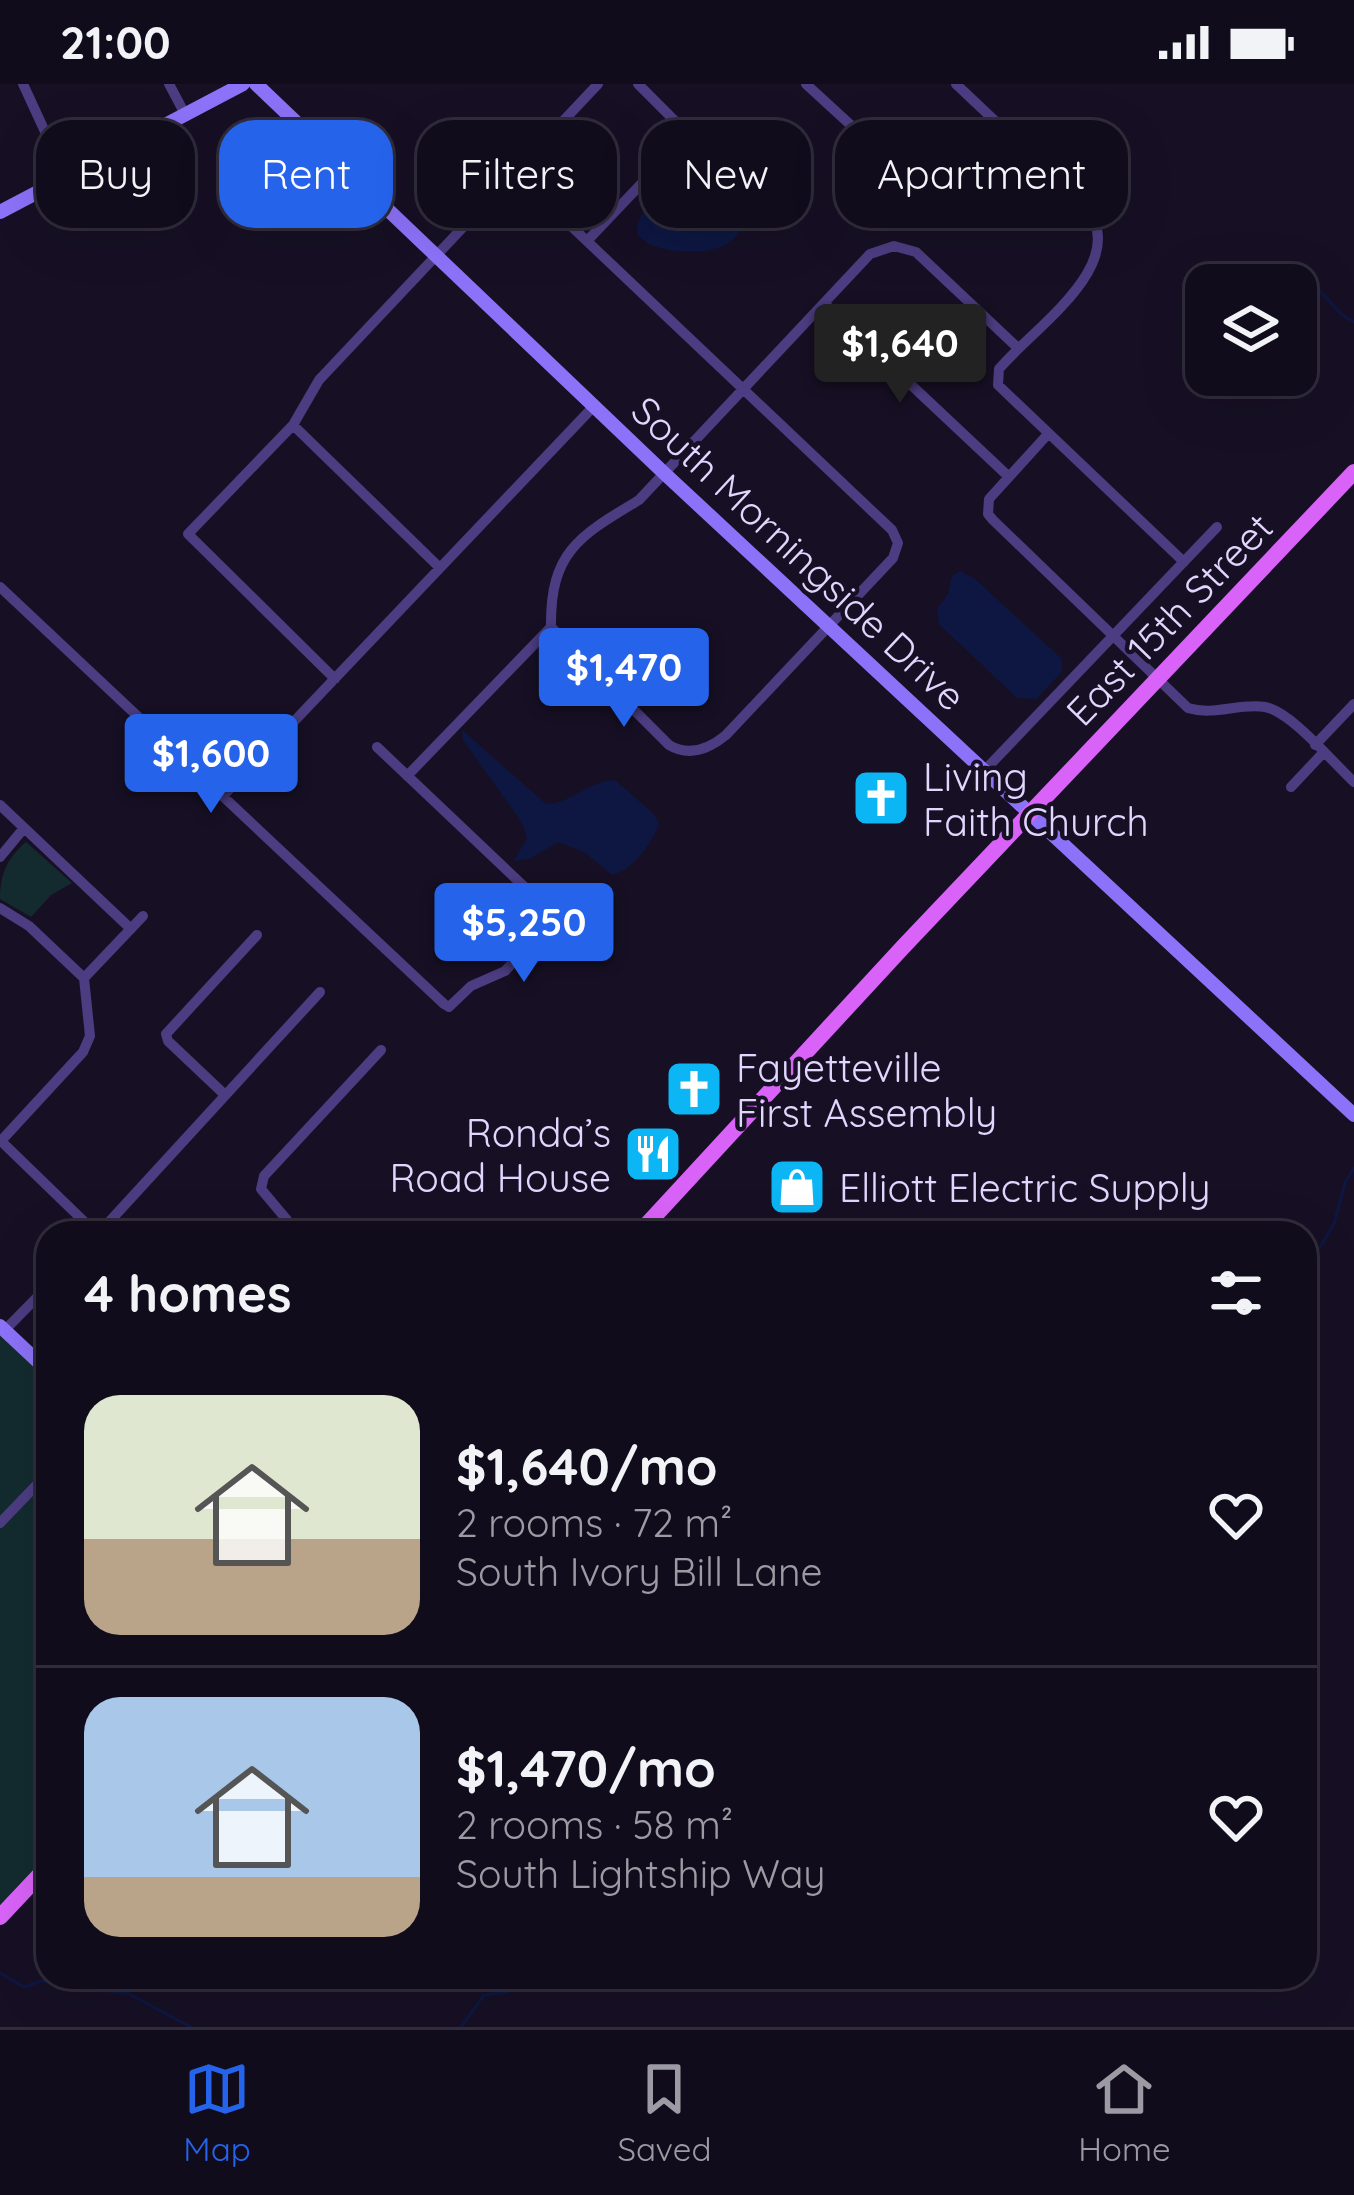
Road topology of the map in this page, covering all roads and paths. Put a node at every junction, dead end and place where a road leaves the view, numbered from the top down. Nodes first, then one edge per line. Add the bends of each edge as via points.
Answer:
1 (23, 84) edge
2 (169, 84) edge
3 (243, 84) edge
4 (256, 84) edge
5 (598, 84) edge
6 (638, 84) edge
7 (806, 84) edge
8 (956, 84) edge
9 (186, 116) junction
10 (39, 120) edge
11 (178, 120) edge
12 (564, 120) edge
13 (845, 120) edge
14 (994, 120) edge
15 (36, 192) edge
16 (0, 212) edge
17 (461, 228) edge
18 (573, 228) edge
19 (1098, 228) edge
20 (587, 241) junction
21 (435, 256) junction
22 (824, 303) junction
23 (1018, 348) junction
24 (743, 389) junction
25 (595, 405) junction
26 (293, 425) junction
27 (1048, 434) junction
28 (1354, 472) edge
29 (664, 473) junction
30 (1008, 476) junction
31 (1217, 527) dead end
32 (1184, 562) junction
33 (440, 568) junction
34 (0, 586) edge
35 (551, 627) junction
36 (829, 627) junction
37 (1114, 636) junction
38 (334, 679) junction
39 (1157, 679) junction
40 (1354, 704) edge
41 (377, 747) dead end
42 (1319, 749) junction
43 (984, 771) junction
44 (407, 776) junction
45 (1354, 782) edge
46 (1292, 787) dead end
47 (223, 796) junction
48 (0, 805) edge
49 (1029, 813) junction
50 (24, 828) junction
51 (0, 856) edge
52 (0, 908) edge
53 (143, 916) dead end
54 (131, 929) junction
55 (257, 935) dead end
56 (84, 978) junction
57 (320, 992) dead end
58 (381, 1050) dead end
59 (224, 1094) junction
60 (1354, 1115) edge
61 (0, 1141) edge
62 (85, 1221) edge
63 (109, 1221) edge
64 (287, 1221) edge
65 (650, 1221) edge
66 (36, 1297) edge
67 (2, 1328) edge
68 (36, 1360) edge
69 (36, 1485) edge
70 (0, 1522) edge
71 (36, 1880) edge
72 (0, 1917) edge

1 - 10 street
2 - 9 street
3 - 9 street
4 - 21 street, South Morningside Drive
5 - 12 street
6 - 20 street via 680,126 680,143
7 - 13 street
8 - 14 street
9 - 11 street
15 - 16 street
17 - 21 street
18 - 20 street
19 - 23 street via 1100,249 1086,276
20 - 24 street
21 - 25 street, South Morningside Drive
21 - 26 street via 319,380
22 - 23 street via 870,254 906,247
22 - 24 street
22 - 30 street
23 - 27 street via 998,369 998,385
24 - 29 street
24 - 36 street via 897,536 893,558
25 - 29 street, South Morningside Drive
25 - 33 street
26 - 33 street
26 - 38 street via 188,535
27 - 30 street
27 - 32 street
28 - 39 main road, East 15th Street
29 - 35 street via 562,561 552,584
29 - 36 street, South Morningside Drive
30 - 37 street via 988,499 988,514
31 - 32 street
32 - 37 street
33 - 38 street
34 - 47 street
35 - 36 street via 669,745 687,751 718,742
35 - 44 street
36 - 43 street, South Morningside Drive
37 - 39 street
37 - 43 street
38 - 47 street
39 - 42 street via 1204,713 1263,707 1282,714
39 - 49 main road, East 15th Street
40 - 42 street
41 - 44 street
42 - 45 street
42 - 46 street
43 - 49 street, South Morningside Drive
44 - 47 street via 545,904 529,945 505,971 449,1007
48 - 50 street
49 - 60 street, South Morningside Drive
49 - 65 main road, East 15th Street
50 - 51 street
50 - 54 street
52 - 56 street
53 - 54 street
54 - 56 street
55 - 59 street via 166,1034
56 - 61 street via 88,1045
57 - 59 street
58 - 64 street via 264,1176 261,1190
59 - 63 street
61 - 62 street
66 - 67 street
67 - 68 street
69 - 70 street
71 - 72 main road

